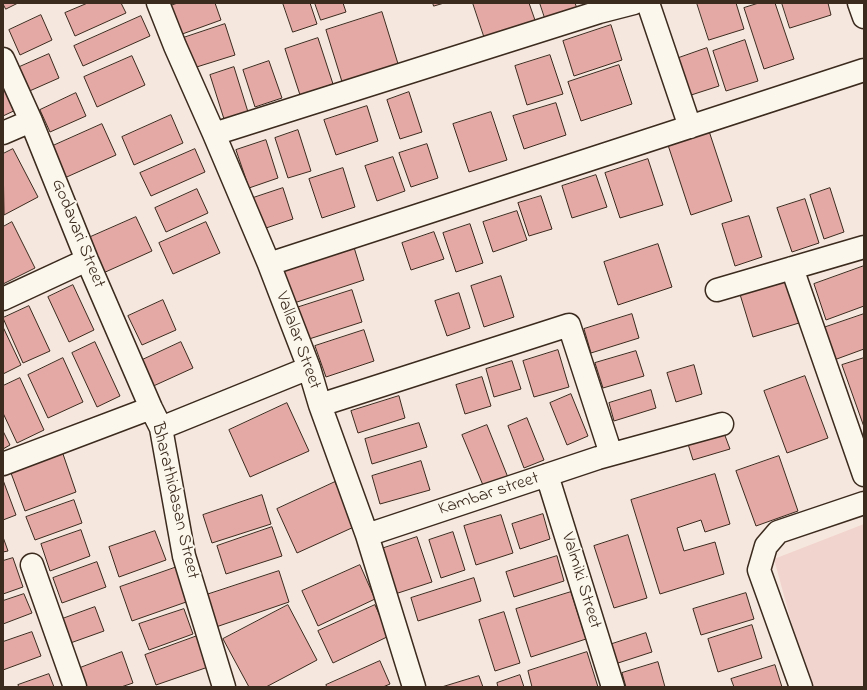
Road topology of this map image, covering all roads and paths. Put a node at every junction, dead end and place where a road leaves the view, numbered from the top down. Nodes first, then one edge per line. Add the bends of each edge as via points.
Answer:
1 (158, 3) edge
2 (634, 3) edge
3 (648, 3) edge
4 (859, 3) edge
5 (864, 17) edge
6 (3, 59) edge
7 (864, 70) edge
8 (31, 121) junction
9 (690, 127) junction
10 (3, 133) edge
11 (214, 134) junction
12 (864, 247) edge
13 (88, 260) junction
14 (269, 264) junction
15 (792, 268) junction
16 (717, 290) dead end
17 (3, 299) edge
18 (308, 368) junction
19 (320, 405) junction
20 (151, 408) junction
21 (722, 424) dead end
22 (161, 428) junction
23 (611, 454) junction
24 (3, 464) edge
25 (547, 475) junction
26 (864, 475) edge
27 (864, 503) edge
28 (367, 535) junction
29 (32, 565) dead end
30 (75, 687) edge
31 (224, 687) edge
32 (414, 687) edge
33 (613, 687) edge
34 (801, 687) edge

1 - 11 street, Vallalar Street
2 - 11 street
3 - 9 street
4 - 5 street
6 - 8 street, Godavari Street
7 - 9 street
8 - 10 street
8 - 13 street, Godavari Street
9 - 14 street
11 - 14 street, Vallalar Street
12 - 15 street
13 - 17 street
13 - 20 street, Godavari Street
14 - 18 street, Vallalar Street
15 - 16 street
15 - 26 street
18 - 19 street, Vallalar Street
18 - 22 street
19 - 23 street via 568,324
19 - 28 street, Vallalar Street
20 - 22 street, Bharathidasan Street
20 - 24 street
21 - 23 street, Kambar street
22 - 31 street, Bharathidasan Street via 184,556
23 - 25 street, Kambar street
25 - 28 street, Kambar street
25 - 33 street, Valmiki Street
27 - 34 street via 778,532 766,546 759,570
28 - 32 street, Vallalar Street
29 - 30 street

